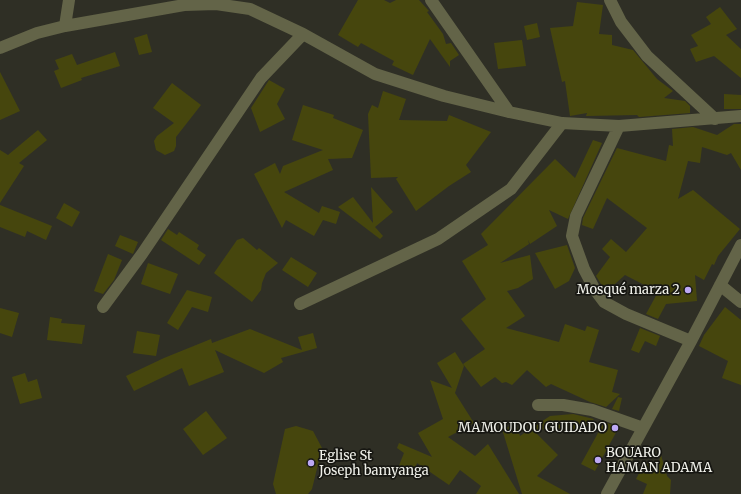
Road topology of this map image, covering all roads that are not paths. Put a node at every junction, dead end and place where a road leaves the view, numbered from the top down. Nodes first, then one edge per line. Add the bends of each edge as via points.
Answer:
1 (68, 0) edge
2 (431, 0) edge
3 (610, 0) edge
4 (182, 3) edge
5 (248, 4) edge
6 (65, 26) junction
7 (303, 34) junction
8 (2, 50) edge
9 (509, 112) junction
10 (741, 116) edge
11 (715, 119) junction
12 (562, 123) junction
13 (618, 126) junction
14 (741, 245) edge
15 (720, 285) junction
16 (741, 302) edge
17 (300, 304) dead end
18 (103, 307) dead end
19 (691, 341) junction
20 (538, 405) dead end
21 (644, 428) junction
22 (607, 494) edge

1 - 6 street
2 - 9 street
3 - 11 street via 621,22 648,56
4 - 5 street
4 - 6 street
5 - 7 street
6 - 8 street via 37,33
7 - 9 street via 375,74 444,96
7 - 18 street via 262,78
9 - 12 street
10 - 11 street
11 - 13 street
12 - 13 street
12 - 17 street via 511,189 438,239
13 - 19 street via 576,216 572,236 594,290 604,302
14 - 15 street
15 - 16 street
15 - 19 street
19 - 21 street
20 - 21 street via 563,405 592,410
21 - 22 street

